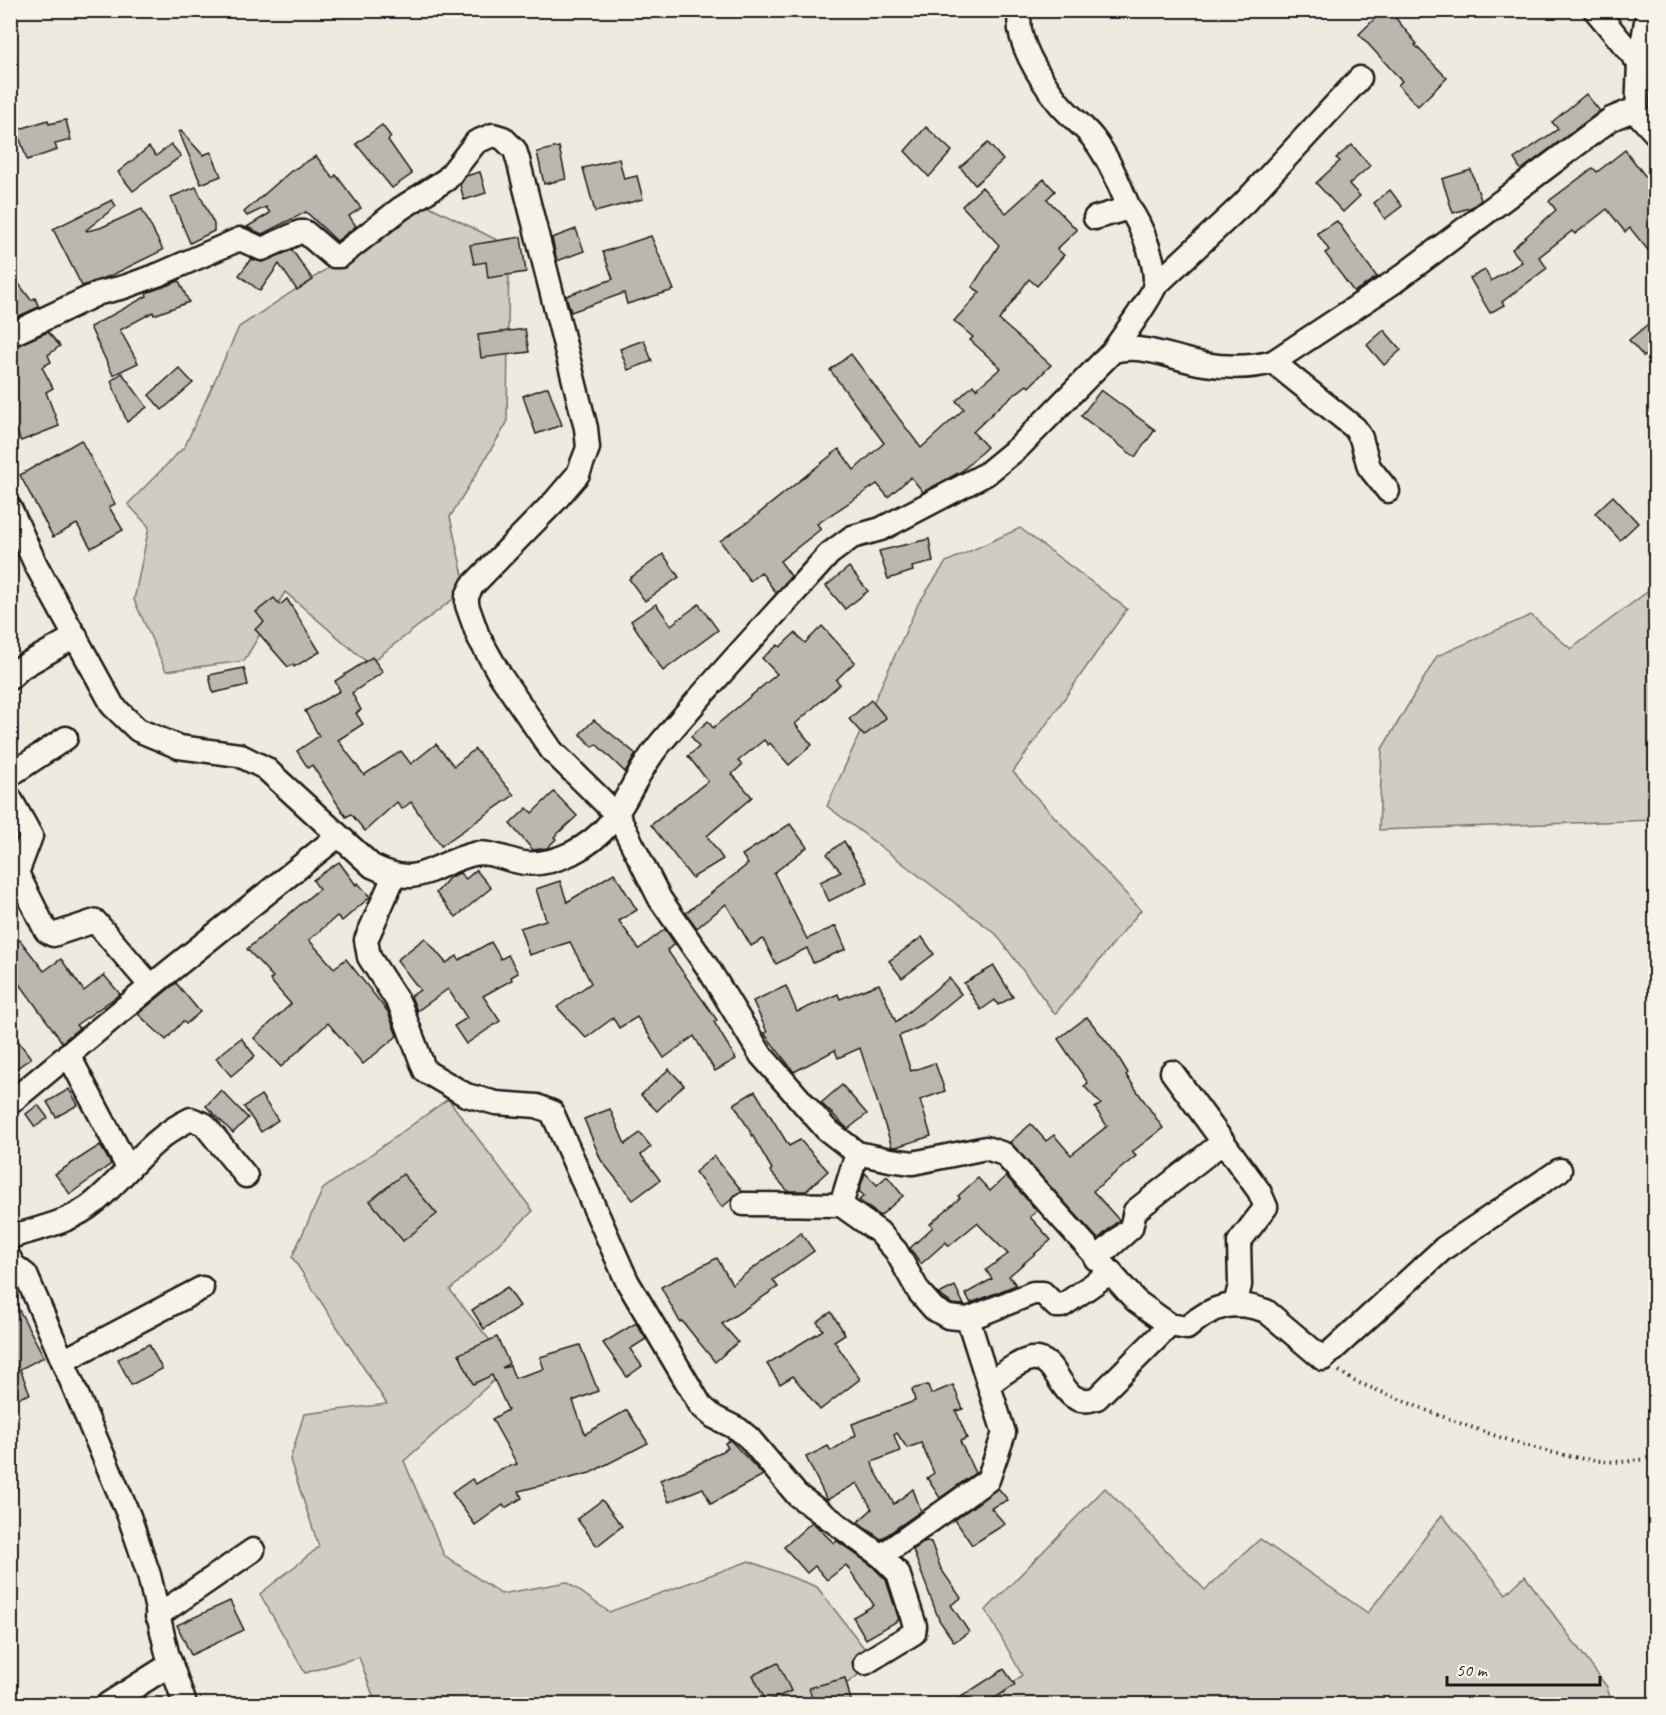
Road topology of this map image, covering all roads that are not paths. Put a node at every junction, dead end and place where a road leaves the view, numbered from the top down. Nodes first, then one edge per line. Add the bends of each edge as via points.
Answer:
1 (1021, 10) edge
2 (1595, 10) edge
3 (1648, 10) edge
4 (1639, 63) junction
5 (1360, 78) dead end
6 (1638, 113) junction
7 (1656, 134) edge
8 (1129, 208) junction
9 (1095, 218) dead end
10 (1154, 287) junction
11 (10, 335) edge
12 (1113, 351) junction
13 (1273, 362) junction
14 (1388, 491) dead end
15 (10, 508) edge
16 (75, 636) junction
17 (10, 678) edge
18 (66, 738) dead end
19 (10, 775) edge
20 (10, 798) edge
21 (618, 816) junction
22 (338, 836) junction
23 (394, 876) junction
24 (151, 986) junction
25 (68, 1054) junction
26 (1172, 1072) dead end
27 (10, 1103) edge
28 (1223, 1142) junction
29 (857, 1153) junction
30 (128, 1168) junction
31 (1560, 1170) dead end
32 (246, 1176) dead end
33 (744, 1204) dead end
34 (841, 1205) junction
35 (10, 1237) edge
36 (11, 1263) edge
37 (1103, 1265) junction
38 (202, 1288) dead end
39 (1236, 1305) junction
40 (968, 1319) junction
41 (1170, 1325) junction
42 (63, 1361) junction
43 (990, 1383) junction
44 (253, 1550) dead end
45 (882, 1556) junction
46 (157, 1616) junction
47 (865, 1663) dead end
48 (171, 1664) junction
49 (108, 1704) edge
50 (185, 1704) edge

1 - 8 street via 1018,21 1022,43 1058,103 1093,138 1112,166
2 - 4 street
3 - 4 street
4 - 6 street
5 - 10 street via 1244,203
6 - 7 street
6 - 13 street via 1628,112 1611,119 1394,282
8 - 9 street
8 - 10 street via 1138,220 1150,255
10 - 12 street
11 - 21 street via 99,293 142,280 240,239 262,249 305,232 333,256 340,256 400,209 447,179 476,142 493,135 509,142 518,160 588,448 578,474 472,586 466,596 467,605 478,636 500,675 552,751
12 - 13 street via 1129,347 1204,364 1252,368
12 - 21 street via 1019,447 986,474 881,529 852,537 829,554 652,754
13 - 14 street via 1355,428 1369,467
15 - 16 street
16 - 17 street
16 - 22 street via 113,706 138,730 179,747 239,755 265,768
18 - 19 street
20 - 24 street via 32,836 17,873 46,931 53,935 95,921
21 - 23 street via 595,840 550,861 517,862 481,853 409,878
21 - 29 street via 660,899 761,1055 825,1129
22 - 23 street via 372,866
22 - 24 street
23 - 45 street via 366,948 400,1005 425,1071 466,1095 496,1103 537,1106 552,1113 627,1281 701,1406 749,1438 797,1496
24 - 25 street
25 - 27 street
25 - 30 street
26 - 28 street
28 - 37 street via 1135,1211 1131,1228
28 - 39 street via 1266,1207 1239,1242 1240,1285
29 - 34 street
29 - 37 street via 913,1163 986,1148 1004,1154
30 - 32 street via 166,1134 194,1119 204,1124
30 - 35 street via 94,1203 73,1217
31 - 39 street via 1444,1248 1323,1359 1266,1311
33 - 34 street
34 - 40 street via 879,1232 896,1251 934,1310 948,1317
36 - 42 street via 26,1275
37 - 40 street via 1062,1306 1056,1306 1043,1293 1033,1293
37 - 41 street via 1136,1301
38 - 42 street
39 - 41 street via 1205,1312 1186,1328
40 - 43 street
41 - 43 street via 1097,1398 1086,1402 1070,1394 1040,1359 1025,1361
42 - 46 street via 129,1516 149,1575
43 - 45 street via 1004,1433 988,1480
44 - 46 street
45 - 47 street via 898,1573 915,1626 910,1637
46 - 48 street
48 - 49 street
48 - 50 street

